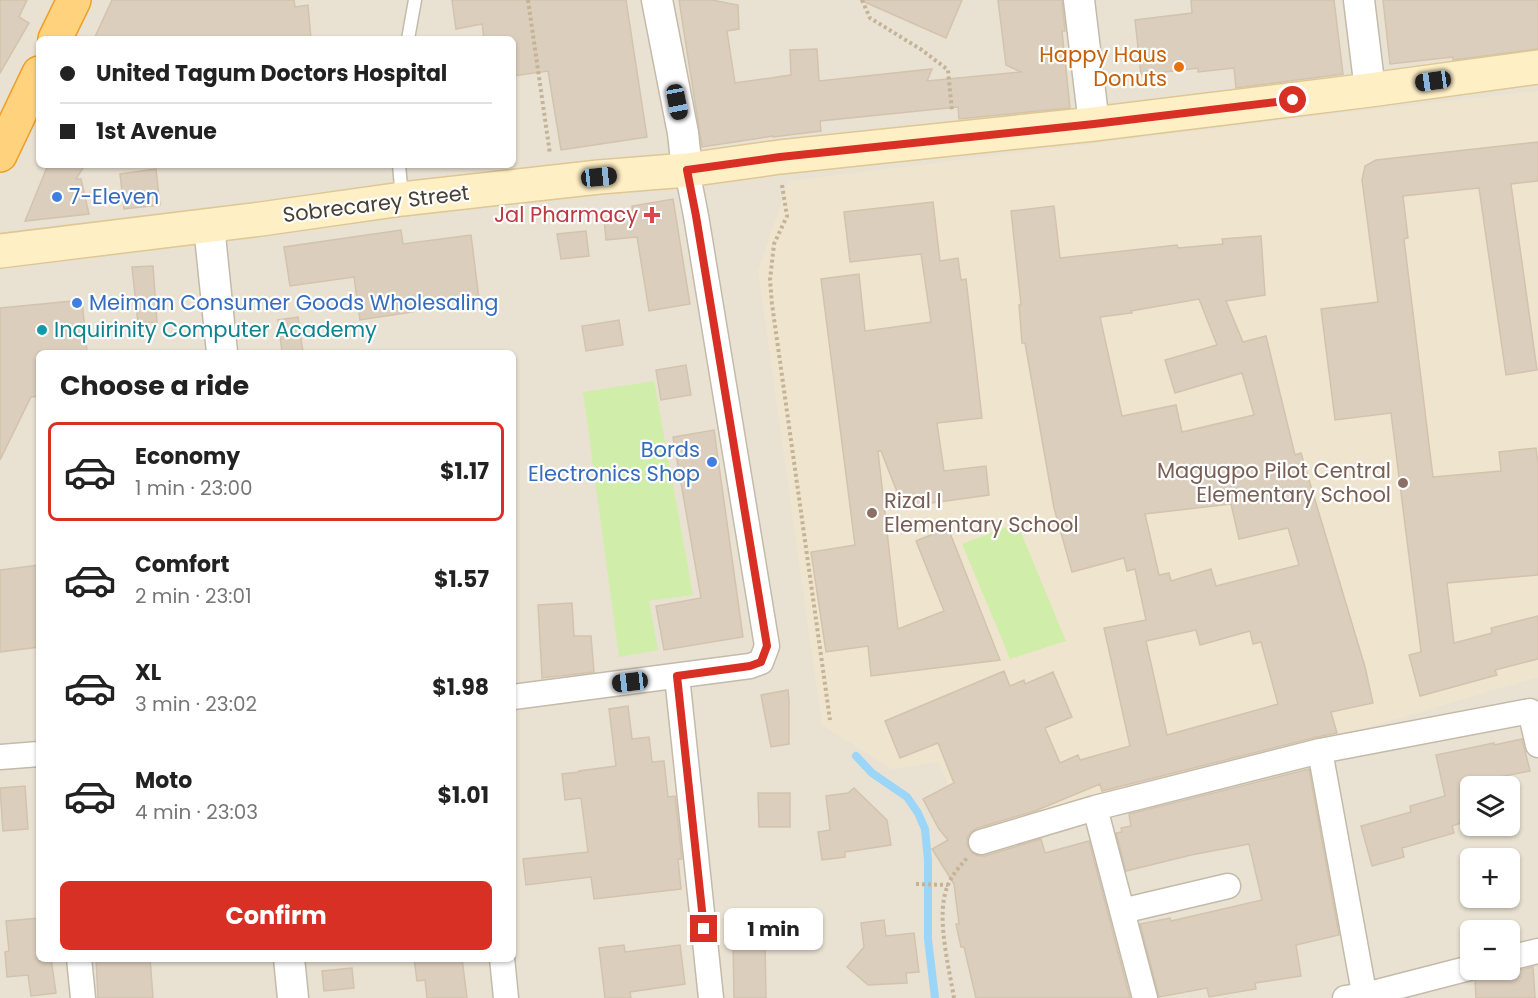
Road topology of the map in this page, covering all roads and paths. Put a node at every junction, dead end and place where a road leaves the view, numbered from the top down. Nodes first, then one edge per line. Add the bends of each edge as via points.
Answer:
1 (74, 0) edge
2 (415, 0) edge
3 (528, 0) edge
4 (657, 0) edge
5 (862, 0) edge
6 (1079, 0) edge
7 (1359, 0) edge
8 (56, 36) edge
9 (409, 36) edge
10 (1538, 68) edge
11 (36, 79) edge
12 (1370, 90) junction
13 (1094, 124) junction
14 (938, 140) junction
15 (0, 155) edge
16 (780, 157) junction
17 (399, 168) edge
18 (687, 170) junction
19 (554, 182) junction
20 (402, 199) junction
21 (208, 225) junction
22 (0, 251) edge
23 (222, 350) edge
24 (677, 676) junction
25 (516, 697) edge
26 (830, 720) dead end
27 (1538, 745) edge
28 (1320, 751) junction
29 (36, 754) edge
30 (0, 757) edge
31 (1095, 808) junction
32 (981, 842) joint
33 (916, 884) dead end
34 (948, 885) junction
35 (1228, 886) dead end
36 (1122, 911) junction
37 (1538, 951) edge
38 (1520, 955) edge
39 (79, 962) edge
40 (289, 962) edge
41 (502, 962) edge
42 (1460, 972) edge
43 (1359, 997) edge
44 (83, 998) edge
45 (293, 998) edge
46 (506, 998) edge
47 (711, 998) edge
48 (954, 998) edge
49 (1145, 998) edge

1 - 8 highway
2 - 9 lane
3 - 19 path
4 - 18 street
5 - 14 path via 870,18 948,70 953,116 948,130
6 - 13 street
7 - 12 street
10 - 12 main road, Sobrecarey Street
11 - 15 highway
12 - 13 main road, Sobrecarey Street
13 - 14 main road, Sobrecarey Street
14 - 16 main road, Sobrecarey Street
16 - 18 main road, Sobrecarey Street
16 - 26 path via 787,216 774,244 770,280
17 - 20 lane
18 - 19 main road, Sobrecarey Street
18 - 24 street via 767,646 761,662 750,666
19 - 20 main road, Sobrecarey Street
20 - 21 main road, Sobrecarey Street
21 - 22 main road, Sobrecarey Street
21 - 23 street
24 - 25 street
24 - 47 street
27 - 28 street via 1530,711
28 - 31 street
28 - 43 street
29 - 30 street
31 - 32 street
31 - 36 street
32 - 34 path
33 - 34 path
34 - 48 path via 944,939
35 - 36 street
36 - 49 street
37 - 38 street
39 - 44 street
40 - 45 street
41 - 46 street
42 - 43 street

